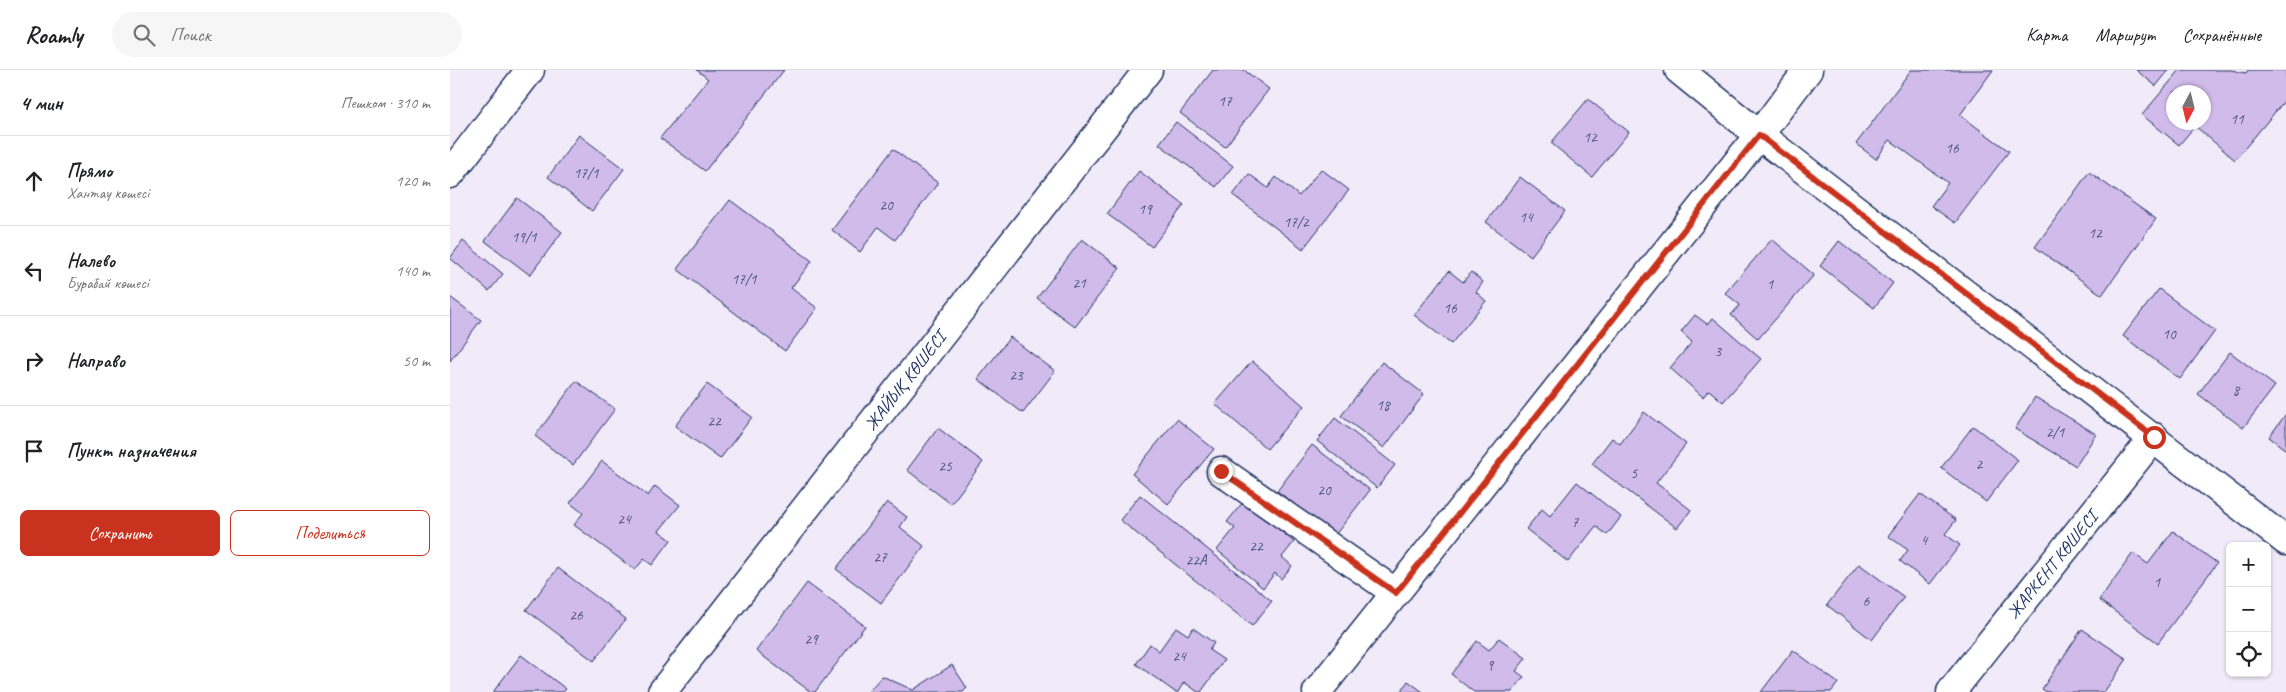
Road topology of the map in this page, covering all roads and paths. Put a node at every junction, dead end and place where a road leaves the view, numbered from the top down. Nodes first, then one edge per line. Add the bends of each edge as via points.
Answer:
1 (1148, 70) edge
2 (1679, 70) edge
3 (1808, 70) edge
4 (527, 71) edge
5 (1759, 135) junction
6 (450, 174) edge
7 (2154, 437) junction
8 (1221, 471) dead end
9 (2286, 541) edge
10 (1396, 593) junction
11 (662, 692) edge
12 (1317, 692) edge
13 (1951, 692) edge

1 - 11 street, ЖАЙЫҚ КӨШЕСІ
2 - 5 street
3 - 5 street
4 - 6 street
5 - 7 street
5 - 10 street
7 - 9 street
7 - 13 street, ЖАРКЕНТ КӨШЕСІ
8 - 10 street
10 - 12 street

